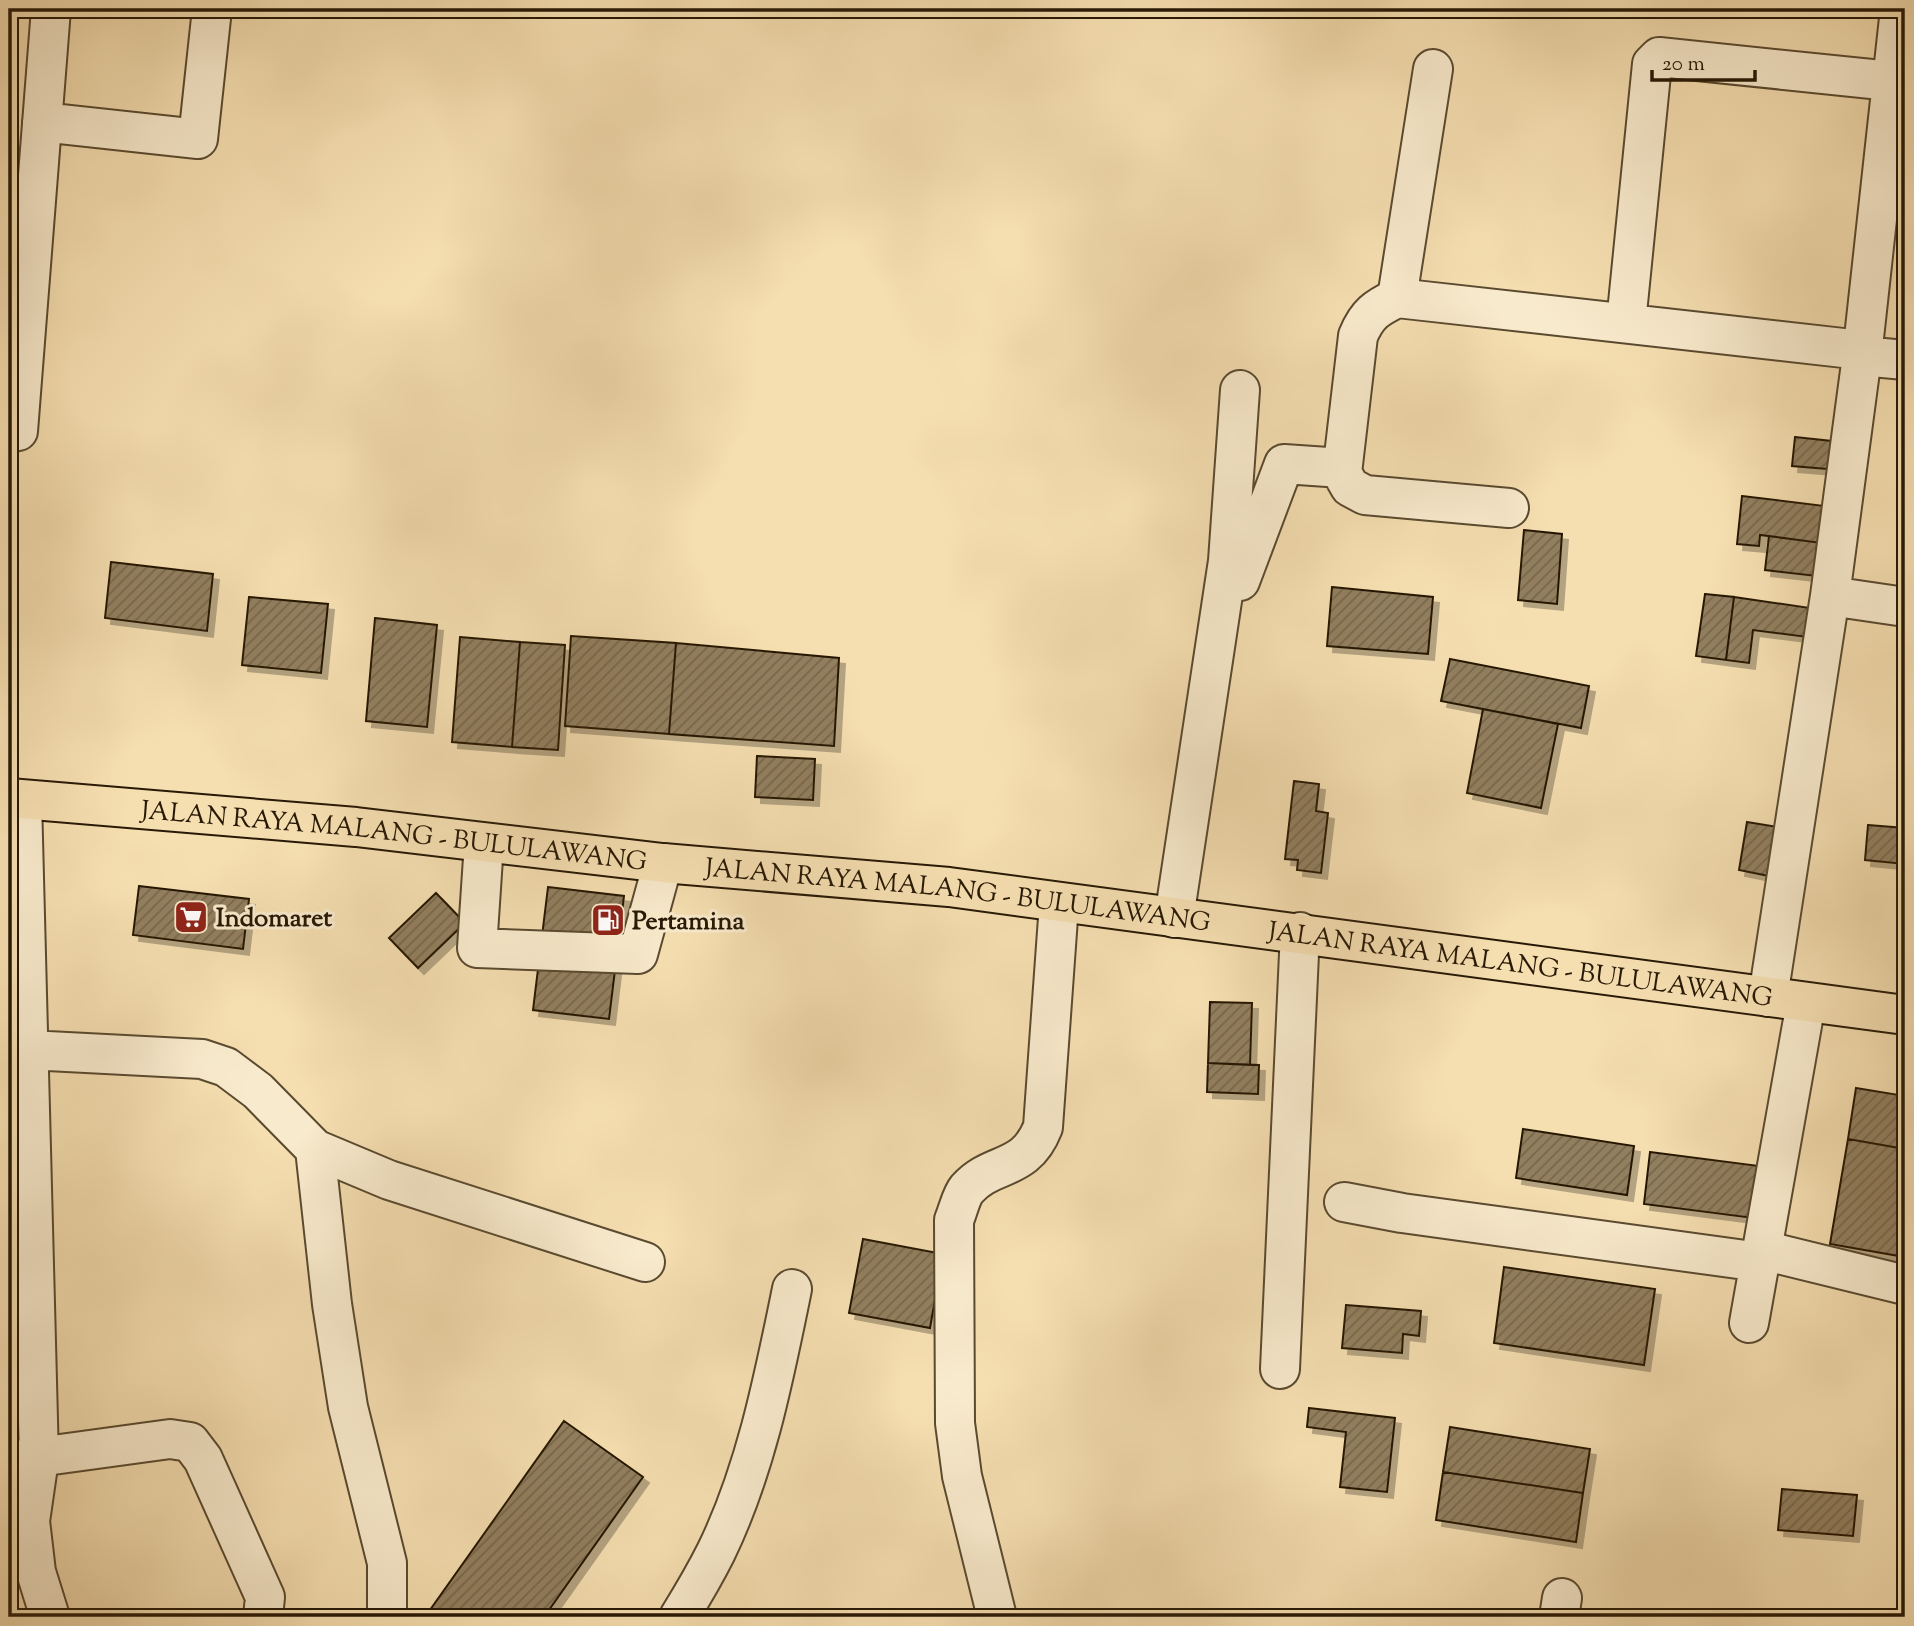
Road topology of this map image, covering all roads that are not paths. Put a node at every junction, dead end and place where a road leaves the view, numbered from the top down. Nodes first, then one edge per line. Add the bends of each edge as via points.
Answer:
1 (51, 9) edge
2 (212, 9) edge
3 (1900, 9) edge
4 (1433, 69) dead end
5 (1895, 94) edge
6 (42, 122) junction
7 (1397, 298) junction
8 (1626, 323) junction
9 (1861, 353) junction
10 (1905, 359) edge
11 (1240, 390) dead end
12 (9, 433) edge
13 (1342, 468) junction
14 (1509, 508) dead end
15 (1830, 596) junction
16 (1905, 607) edge
17 (1215, 645) junction
18 (28, 800) edge
19 (484, 843) junction
20 (663, 863) junction
21 (1059, 904) junction
22 (1174, 918) junction
23 (1300, 932) junction
24 (1768, 997) junction
25 (1806, 1003) junction
26 (1905, 1015) edge
27 (18, 1049) edge
28 (315, 1149) junction
29 (1344, 1202) dead end
30 (1761, 1256) junction
31 (645, 1262) dead end
32 (1905, 1285) edge
33 (792, 1289) dead end
34 (1749, 1323) dead end
35 (1280, 1369) dead end
36 (24, 1460) edge
37 (20, 1507) edge
38 (387, 1610) dead end
39 (50, 1617) edge
40 (263, 1617) edge
41 (679, 1617) edge
42 (997, 1617) edge

1 - 6 street
2 - 6 street via 198,139
3 - 5 street
4 - 7 street
5 - 8 street via 1659,57 1652,64
5 - 9 street
6 - 12 street via 18,431
7 - 8 street
7 - 13 street via 1373,309 1359,336
8 - 9 street
9 - 10 street
9 - 15 street
11 - 17 street via 1228,561
13 - 14 street via 1350,487 1365,495
13 - 17 street via 1284,464
15 - 16 street
15 - 24 street
17 - 22 street
18 - 19 main road, JALAN RAYA MALANG - BULULAWANG via 356,827
18 - 27 street
19 - 20 main road, JALAN RAYA MALANG - BULULAWANG
19 - 20 street via 477,948 638,954
20 - 21 main road, JALAN RAYA MALANG - BULULAWANG via 949,887
21 - 22 main road, JALAN RAYA MALANG - BULULAWANG
21 - 42 street via 1043,1127 1038,1141 1021,1160 966,1190 954,1220 955,1423 962,1476
22 - 23 main road, JALAN RAYA MALANG - BULULAWANG
23 - 24 main road, JALAN RAYA MALANG - BULULAWANG
23 - 35 street
24 - 25 main road, JALAN RAYA MALANG - BULULAWANG
25 - 26 main road, JALAN RAYA MALANG - BULULAWANG
25 - 30 street
27 - 28 street via 202,1059 226,1067 258,1091
27 - 36 street
28 - 31 street via 389,1180
28 - 38 street via 348,1408 387,1563
29 - 30 street
30 - 32 street
30 - 34 street
33 - 41 street via 773,1384 744,1480 717,1551
36 - 37 street
36 - 40 street via 170,1439 190,1442 203,1459 265,1597
37 - 39 street

